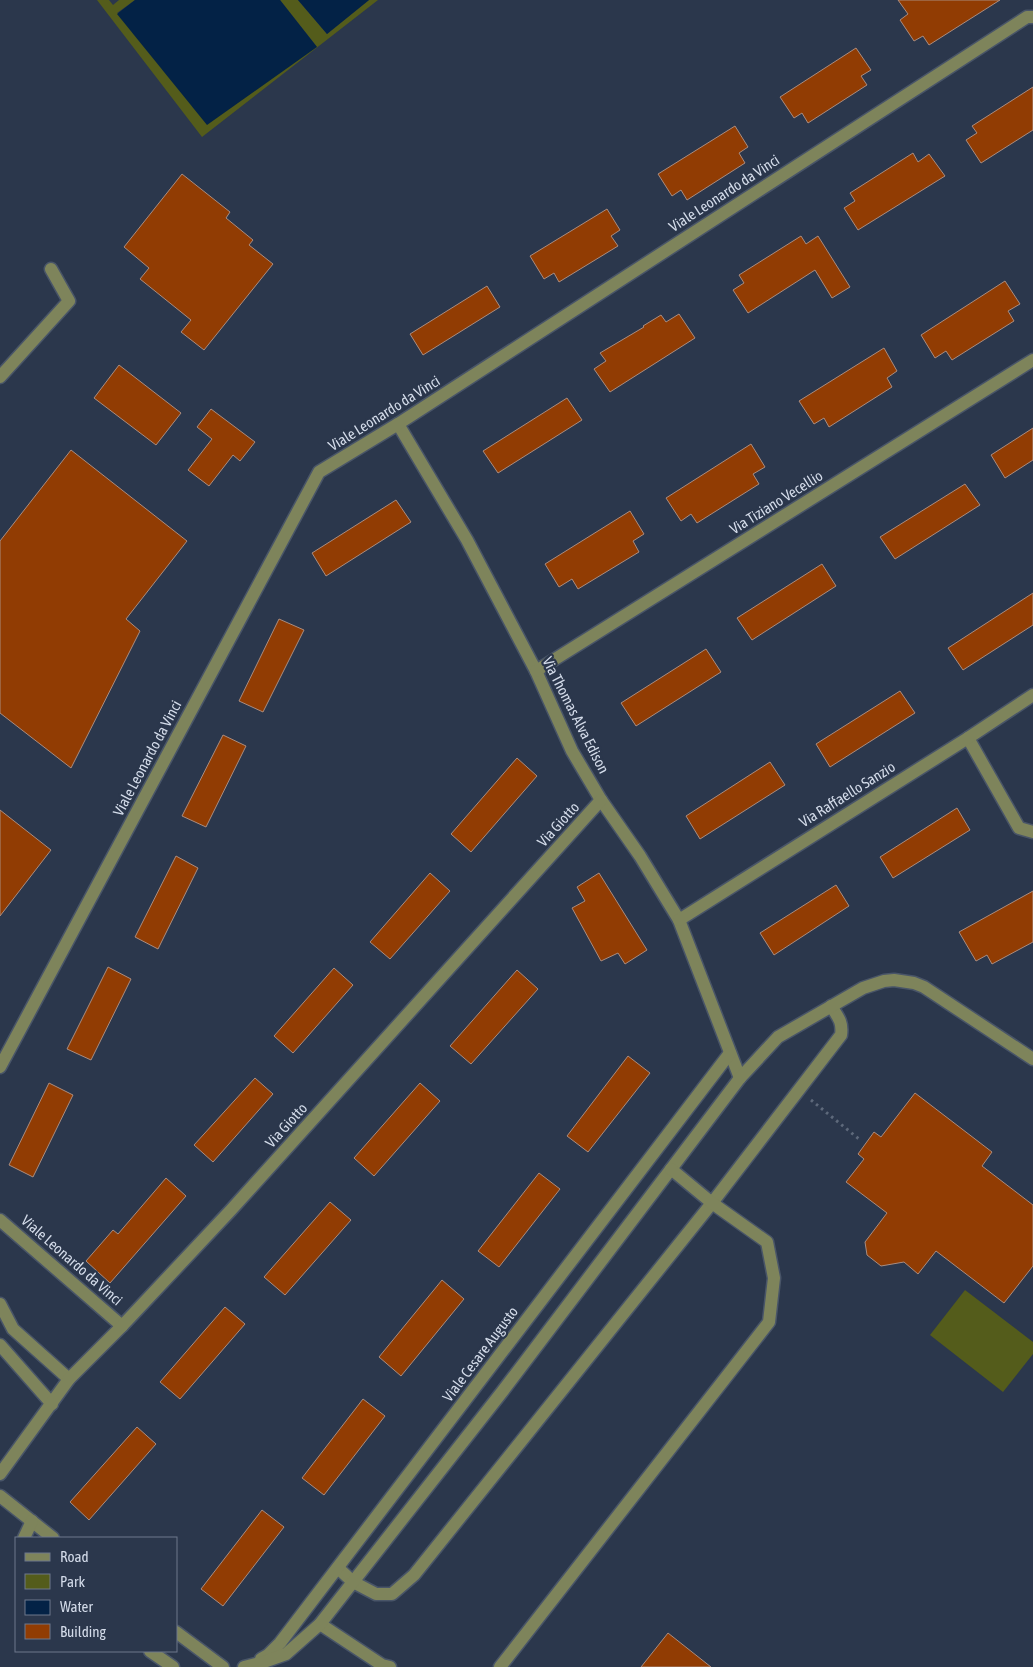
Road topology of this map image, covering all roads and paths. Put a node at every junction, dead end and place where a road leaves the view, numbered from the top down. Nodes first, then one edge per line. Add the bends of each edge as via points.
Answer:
1 (1033, 17) edge
2 (51, 269) dead end
3 (1033, 360) edge
4 (0, 377) edge
5 (398, 424) junction
6 (536, 671) junction
7 (1033, 695) edge
8 (968, 738) junction
9 (601, 800) junction
10 (1033, 832) edge
11 (679, 920) junction
12 (831, 1006) junction
13 (730, 1053) junction
14 (1033, 1059) edge
15 (0, 1066) edge
16 (740, 1078) junction
17 (798, 1091) junction
18 (859, 1139) dead end
19 (671, 1169) junction
20 (712, 1203) junction
21 (0, 1220) edge
22 (0, 1304) edge
23 (122, 1326) junction
24 (0, 1345) edge
25 (69, 1378) junction
26 (52, 1404) junction
27 (0, 1474) edge
28 (0, 1496) edge
29 (32, 1521) junction
30 (24, 1537) edge
31 (52, 1537) edge
32 (338, 1568) junction
33 (353, 1582) junction
34 (320, 1624) junction
35 (178, 1633) edge
36 (151, 1652) edge
37 (173, 1667) edge
38 (223, 1667) edge
39 (247, 1667) edge
40 (390, 1667) edge
41 (500, 1667) edge

1 - 5 street, Viale Leonardo da Vinci via 1027,17
2 - 4 street via 69,301
3 - 6 street, Via Tiziano Vecellio
5 - 6 street, Via Thomas Alva Edison via 467,540
5 - 15 street, Viale Leonardo da Vinci via 319,472
6 - 9 street, Via Thomas Alva Edison via 572,751
7 - 8 street, Via Raffaello Sanzio
8 - 10 street via 1019,828
8 - 11 street, Via Raffaello Sanzio
9 - 11 street, Via Thomas Alva Edison
9 - 23 street, Via Giotto
11 - 13 street, Via Thomas Alva Edison
12 - 14 street, Viale Cesare Augusto via 873,983 894,980 914,983
12 - 16 street, Viale Cesare Augusto via 778,1037
12 - 17 street via 842,1027 841,1035
13 - 16 street, Via Thomas Alva Edison
13 - 32 street, Viale Cesare Augusto
16 - 19 street, Viale Cesare Augusto
17 - 18 path
17 - 20 street
19 - 20 street
19 - 33 street, Viale Cesare Augusto
20 - 33 street via 414,1575 392,1594 376,1594
20 - 41 street via 767,1242 774,1278 769,1322
21 - 23 street, Viale Leonardo da Vinci
22 - 25 street via 13,1329
23 - 25 street, Via Giotto
24 - 26 street
25 - 26 street, Via Giotto
26 - 27 street, Via Giotto
28 - 29 street
29 - 30 street
29 - 31 street
32 - 33 street
32 - 39 street, Viale Cesare Augusto via 280,1643 268,1656
33 - 34 street, Viale Cesare Augusto
34 - 39 street, Viale Cesare Augusto via 286,1654
34 - 40 street
35 - 38 street
36 - 37 street

